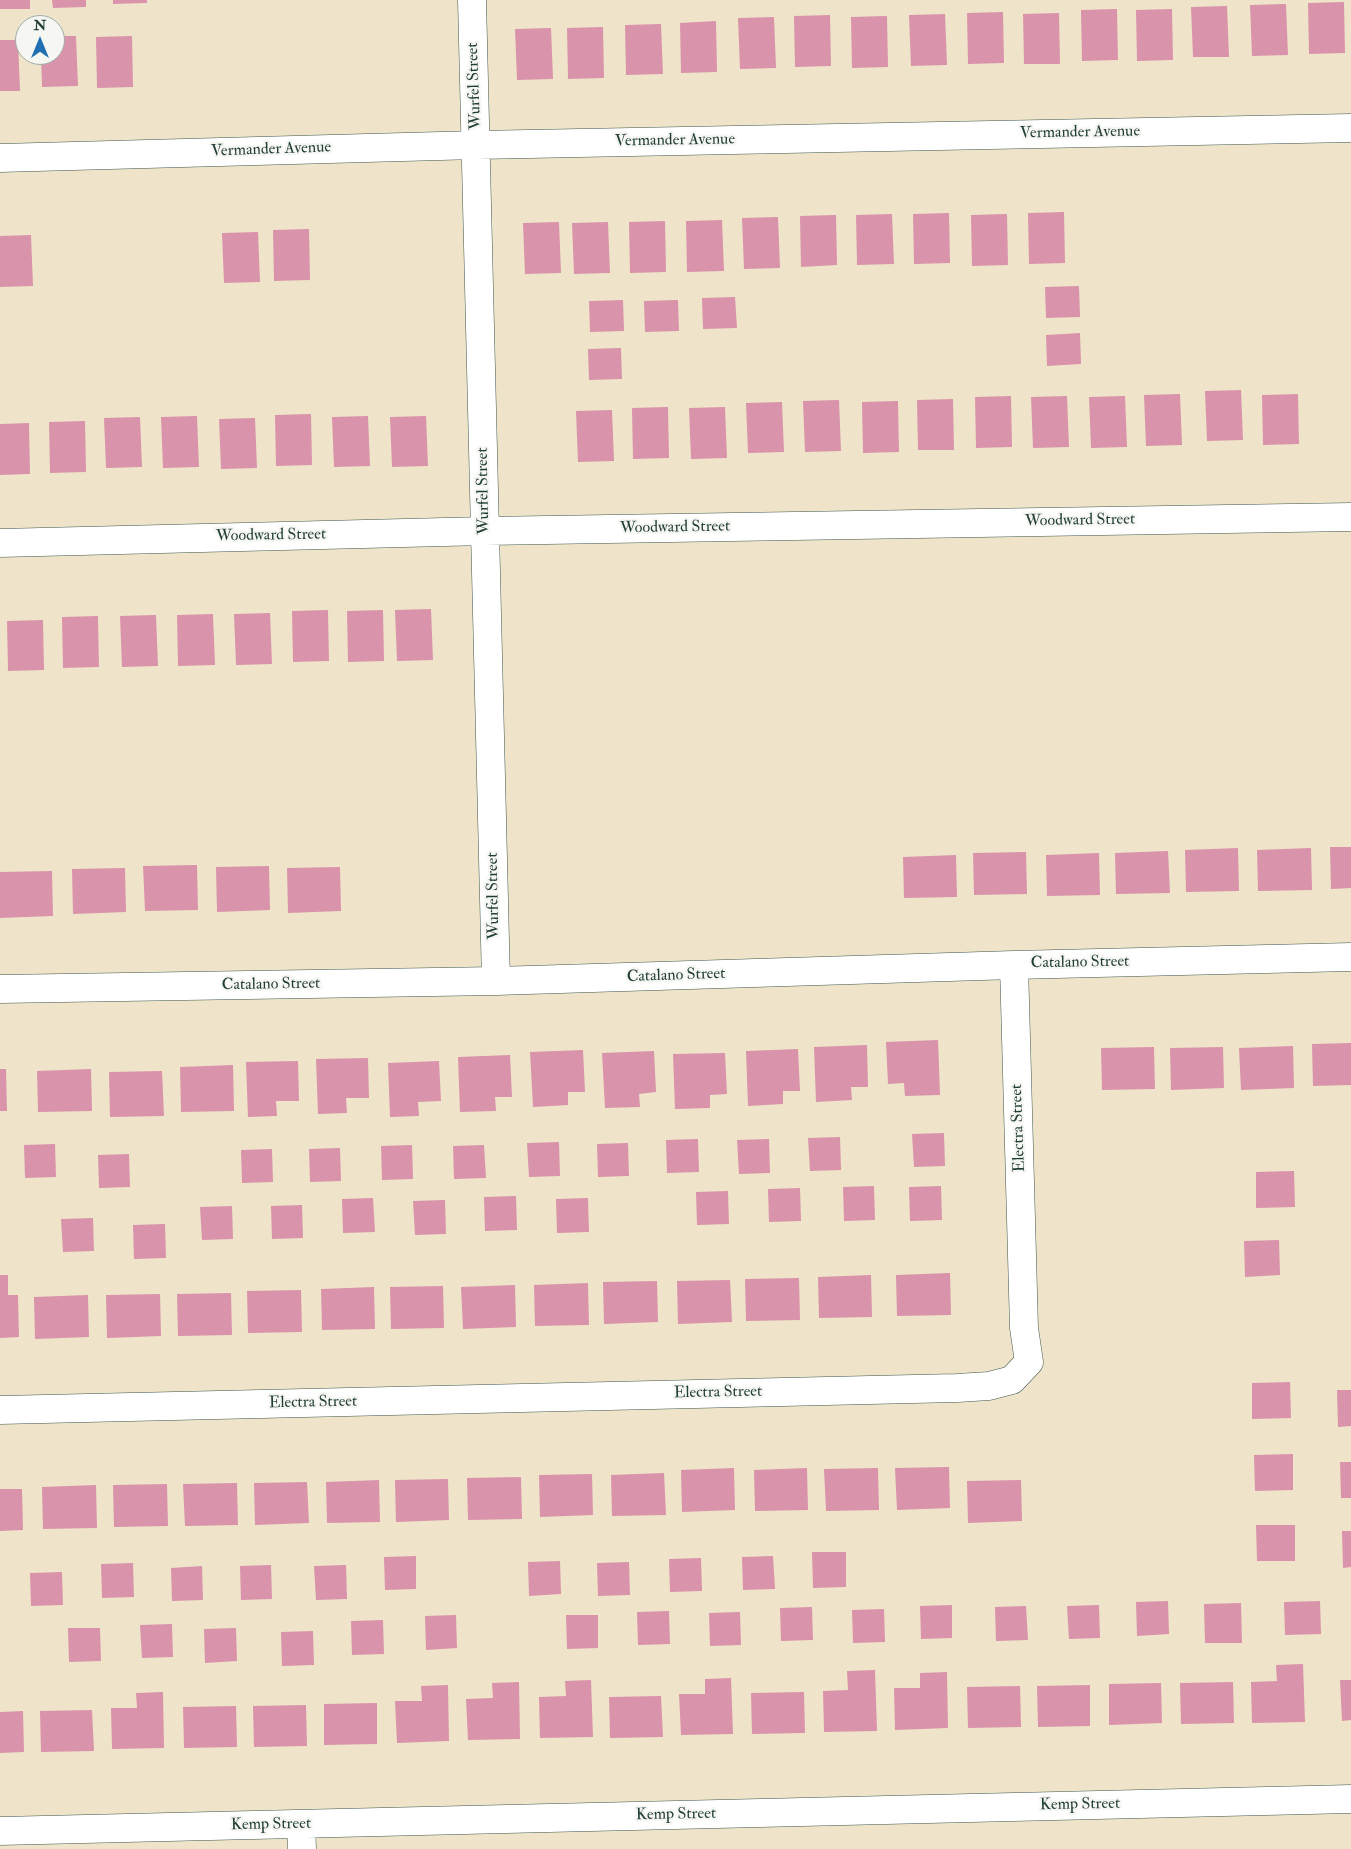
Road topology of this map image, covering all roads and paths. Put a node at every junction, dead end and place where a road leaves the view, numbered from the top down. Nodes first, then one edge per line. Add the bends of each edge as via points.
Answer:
1 (472, 0) edge
2 (1351, 128) edge
3 (477, 144) junction
4 (0, 158) edge
5 (1351, 517) edge
6 (485, 531) junction
7 (0, 543) edge
8 (1351, 957) edge
9 (1014, 965) junction
10 (496, 981) junction
11 (0, 989) edge
12 (0, 1410) edge
13 (1351, 1799) edge
14 (0, 1831) edge
15 (301, 1836) edge

1 - 3 street, Wurfel Street
2 - 3 street, Vermander Avenue
3 - 4 street, Vermander Avenue
3 - 6 street, Wurfel Street
5 - 6 street, Woodward Street
6 - 7 street, Woodward Street
6 - 10 street, Wurfel Street
8 - 9 street, Catalano Street
9 - 10 street, Catalano Street
9 - 12 street, Electra Street via 1024,1328 1030,1362 1012,1380 989,1386 956,1388
10 - 11 street, Catalano Street
13 - 15 street, Kemp Street
14 - 15 street, Kemp Street

